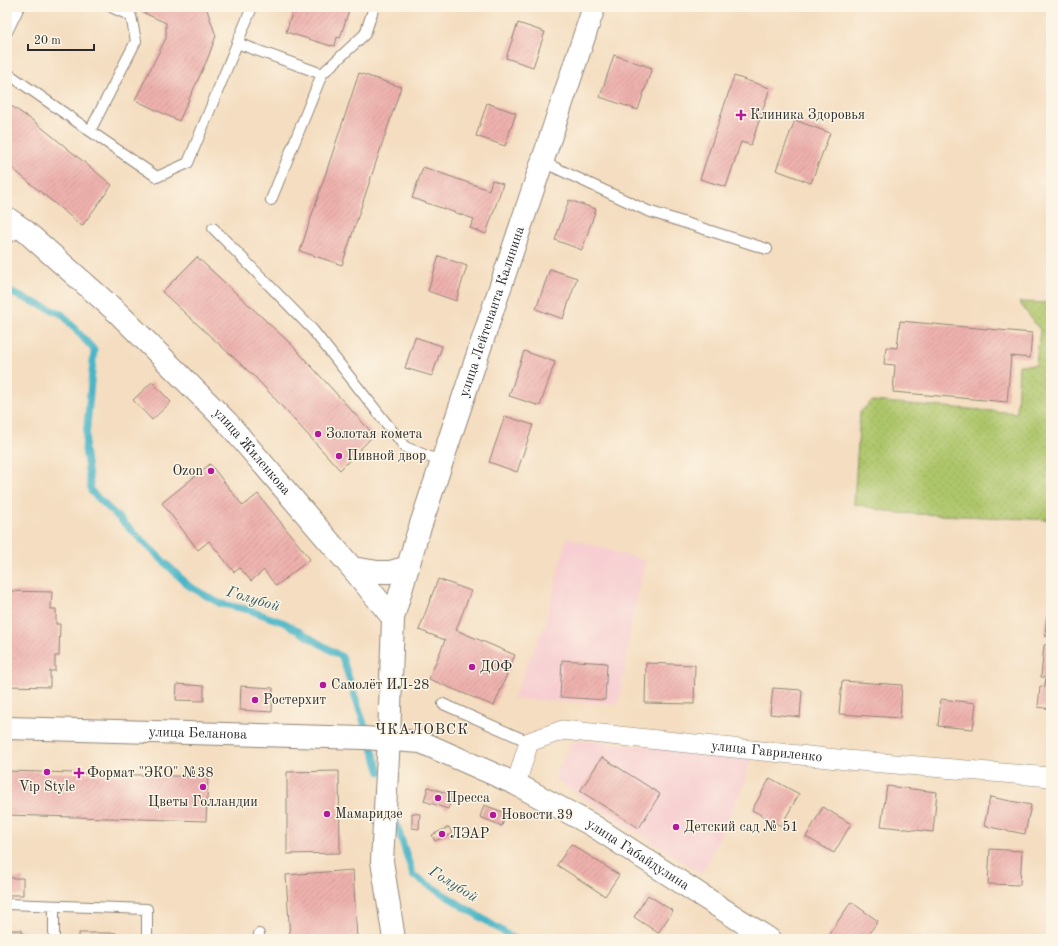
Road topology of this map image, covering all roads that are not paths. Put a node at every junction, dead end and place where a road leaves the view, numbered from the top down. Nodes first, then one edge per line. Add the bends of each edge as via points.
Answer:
1 (20, 7) edge
2 (111, 7) edge
3 (252, 7) edge
4 (374, 7) edge
5 (589, 8) edge
6 (7, 32) edge
7 (237, 43) junction
8 (7, 73) edge
9 (322, 74) junction
10 (90, 131) junction
11 (542, 162) junction
12 (271, 200) dead end
13 (213, 228) dead end
14 (13, 229) edge
15 (767, 249) dead end
16 (442, 462) junction
17 (408, 567) junction
18 (352, 568) junction
19 (393, 618) junction
20 (443, 704) dead end
21 (7, 728) edge
22 (389, 739) junction
23 (529, 742) junction
24 (1051, 777) edge
25 (516, 784) junction
26 (7, 904) edge
27 (54, 906) junction
28 (54, 939) edge
29 (147, 939) edge
30 (394, 939) edge
31 (769, 939) edge

1 - 6 lane
2 - 10 lane via 131,16 136,41
3 - 7 lane
4 - 9 lane via 365,34
5 - 11 main road, улица Лейтенанта Калинина
7 - 9 lane
7 - 10 lane via 188,163 157,177
8 - 10 lane
9 - 12 lane
11 - 15 lane via 648,211
11 - 16 main road, улица Лейтенанта Калинина
13 - 16 lane via 312,329 405,447
14 - 18 main road, улица Жиленкова via 118,313 227,422
16 - 17 main road, улица Лейтенанта Калинина
17 - 18 main road via 390,572
17 - 19 main road, улица Лейтенанта Калинина
18 - 19 main road, улица Жиленкова
19 - 22 main road
20 - 23 lane
21 - 22 main road, улица Беланова
22 - 25 main road, улица Габайдулина via 420,742
22 - 30 main road via 382,862
23 - 24 street, улица Гавриленко via 563,730 847,760
23 - 25 street
25 - 31 main road, улица Габайдулина via 592,825
26 - 27 lane
27 - 28 lane
27 - 29 lane via 147,910

